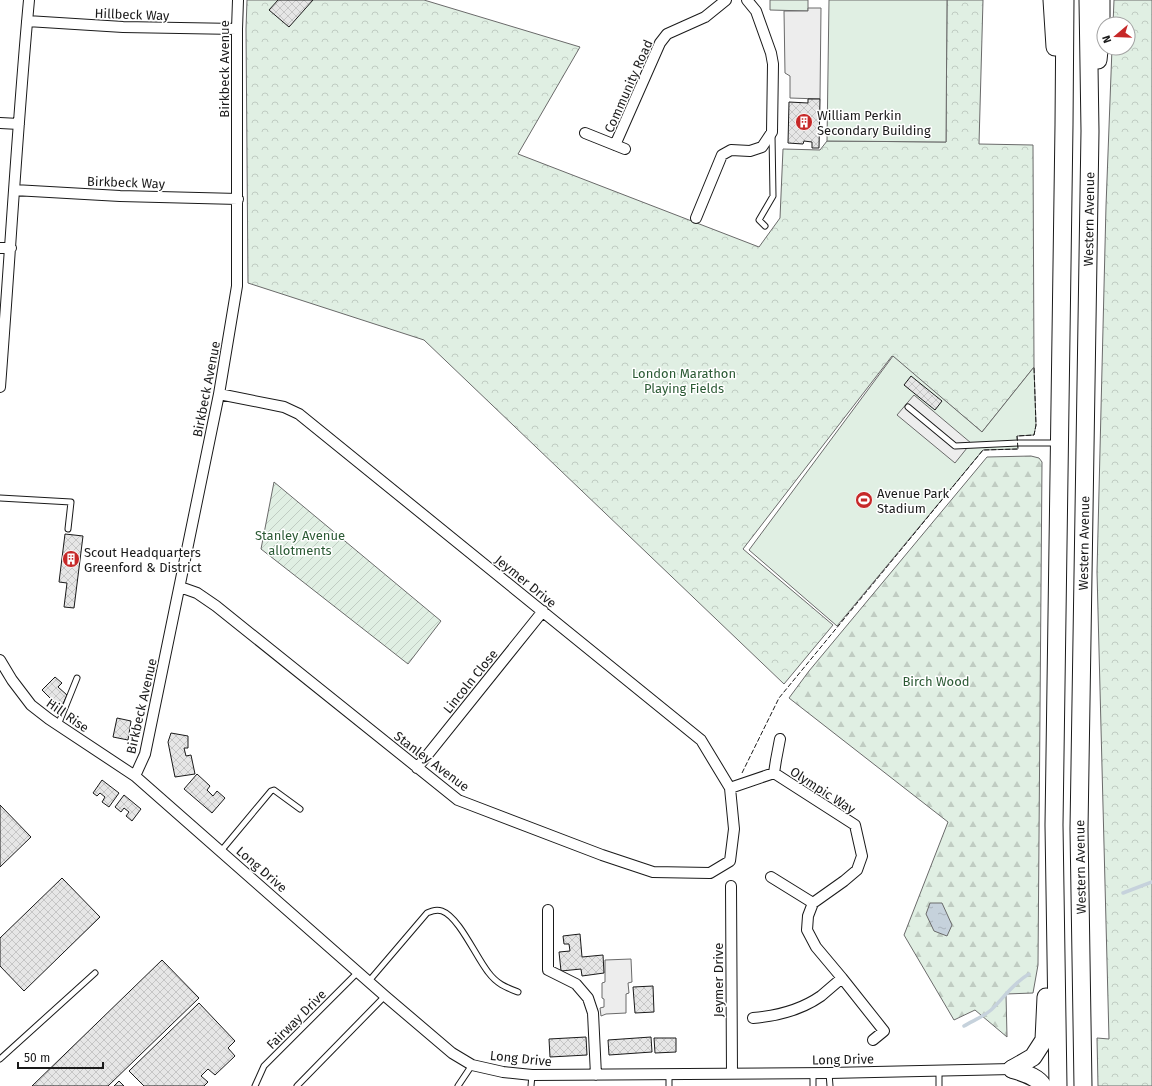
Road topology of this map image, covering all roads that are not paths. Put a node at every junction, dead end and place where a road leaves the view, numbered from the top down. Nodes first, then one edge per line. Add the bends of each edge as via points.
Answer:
1 (29, 0) edge
2 (238, 0) edge
3 (726, 0) edge
4 (747, 0) edge
5 (1052, 0) edge
6 (1065, 0) edge
7 (1088, 0) edge
8 (1101, 0) edge
9 (27, 21) junction
10 (237, 28) junction
11 (0, 123) edge
12 (19, 124) junction
13 (1064, 125) junction
14 (1090, 131) junction
15 (772, 132) junction
16 (585, 133) dead end
17 (615, 145) junction
18 (625, 149) dead end
19 (14, 190) junction
20 (238, 199) junction
21 (696, 218) dead end
22 (765, 226) dead end
23 (0, 248) edge
24 (11, 248) junction
25 (0, 387) edge
26 (219, 394) junction
27 (908, 407) dead end
28 (1059, 443) junction
29 (0, 498) edge
30 (68, 529) dead end
31 (180, 587) junction
32 (543, 611) junction
33 (0, 660) edge
34 (77, 678) dead end
35 (58, 725) junction
36 (780, 739) dead end
37 (418, 768) junction
38 (774, 773) junction
39 (135, 776) junction
40 (730, 788) junction
41 (300, 809) dead end
42 (1054, 825) junction
43 (221, 851) junction
44 (730, 861) joint
45 (771, 877) dead end
46 (730, 886) dead end
47 (813, 904) junction
48 (548, 910) dead end
49 (95, 972) dead end
50 (359, 972) junction
51 (842, 978) junction
52 (369, 981) junction
53 (518, 992) dead end
54 (385, 996) junction
55 (753, 1018) dead end
56 (873, 1040) dead end
57 (0, 1059) edge
58 (472, 1065) junction
59 (1012, 1069) junction
60 (940, 1071) junction
61 (732, 1073) junction
62 (813, 1073) junction
63 (829, 1073) junction
64 (669, 1074) junction
65 (532, 1075) junction
66 (596, 1075) junction
67 (255, 1086) edge
68 (297, 1086) edge
69 (458, 1086) edge
70 (531, 1086) edge
71 (669, 1086) edge
72 (813, 1086) edge
73 (830, 1086) edge
74 (939, 1086) edge
75 (1043, 1086) edge
76 (1058, 1086) edge
77 (1084, 1086) edge

1 - 9 street
2 - 10 street, Birkbeck Avenue
3 - 17 street, Community Road via 705,17 667,34 660,43
4 - 15 street via 756,11 771,52
5 - 13 highway via 1053,33
6 - 13 highway, Western Avenue
7 - 14 highway, Western Avenue
8 - 14 highway via 1101,32
9 - 10 street, Hillbeck Way via 123,27
9 - 12 street
10 - 20 street, Birkbeck Avenue
11 - 12 street
12 - 19 street
13 - 28 highway, Western Avenue
14 - 77 highway, Western Avenue via 1079,829
15 - 21 street via 762,147 750,151 731,150 722,155
15 - 22 lane via 773,196 758,220
16 - 17 street, Community Road
17 - 18 street, Community Road
19 - 20 street, Birkbeck Way
19 - 24 street
20 - 26 street, Birkbeck Avenue via 238,286
23 - 24 street
24 - 25 street
26 - 31 street, Birkbeck Avenue
26 - 32 street, Jeymer Drive via 284,407 298,414
27 - 28 lane via 955,446
28 - 42 highway, Western Avenue
29 - 30 lane via 71,502
31 - 37 street, Stanley Avenue via 197,593 216,606
31 - 39 street, Birkbeck Avenue via 145,754
32 - 37 street, Lincoln Close
32 - 40 street, Jeymer Drive via 701,740
33 - 35 street, Hill Rise via 31,705
34 - 35 lane
35 - 39 street, Hill Rise
36 - 38 street, Olympic Way
37 - 44 street, Stanley Avenue via 458,800 653,872 710,873
38 - 40 street, Olympic Way
38 - 47 street, Olympic Way via 855,826 862,856 856,870
39 - 43 street, Long Drive
40 - 44 street, Jeymer Drive via 734,829
41 - 43 lane via 274,790 271,791
42 - 59 highway via 1044,1040 1033,1057
42 - 76 highway, Western Avenue
43 - 50 street, Long Drive
45 - 47 street
46 - 61 street, Jeymer Drive
47 - 51 street via 808,916 807,930 816,947
48 - 66 street via 548,970 576,984 597,1012
49 - 57 lane
50 - 52 street, Long Drive
50 - 67 lane, Fairway Drive via 264,1066
51 - 55 street via 820,996 799,1008
51 - 56 street via 884,1030
52 - 53 lane via 427,913 433,910 450,916 488,972 500,984
52 - 54 street, Long Drive
54 - 58 street, Long Drive via 452,1053
54 - 68 lane
58 - 65 street, Long Drive
58 - 69 lane
59 - 60 street, Long Drive
59 - 75 highway via 1031,1076
60 - 63 street, Long Drive
60 - 74 lane
61 - 62 street, Long Drive
61 - 64 street, Long Drive
62 - 63 street, Long Drive
62 - 72 lane
63 - 73 lane
64 - 66 street, Long Drive
64 - 71 lane
65 - 66 street, Long Drive
65 - 70 lane

